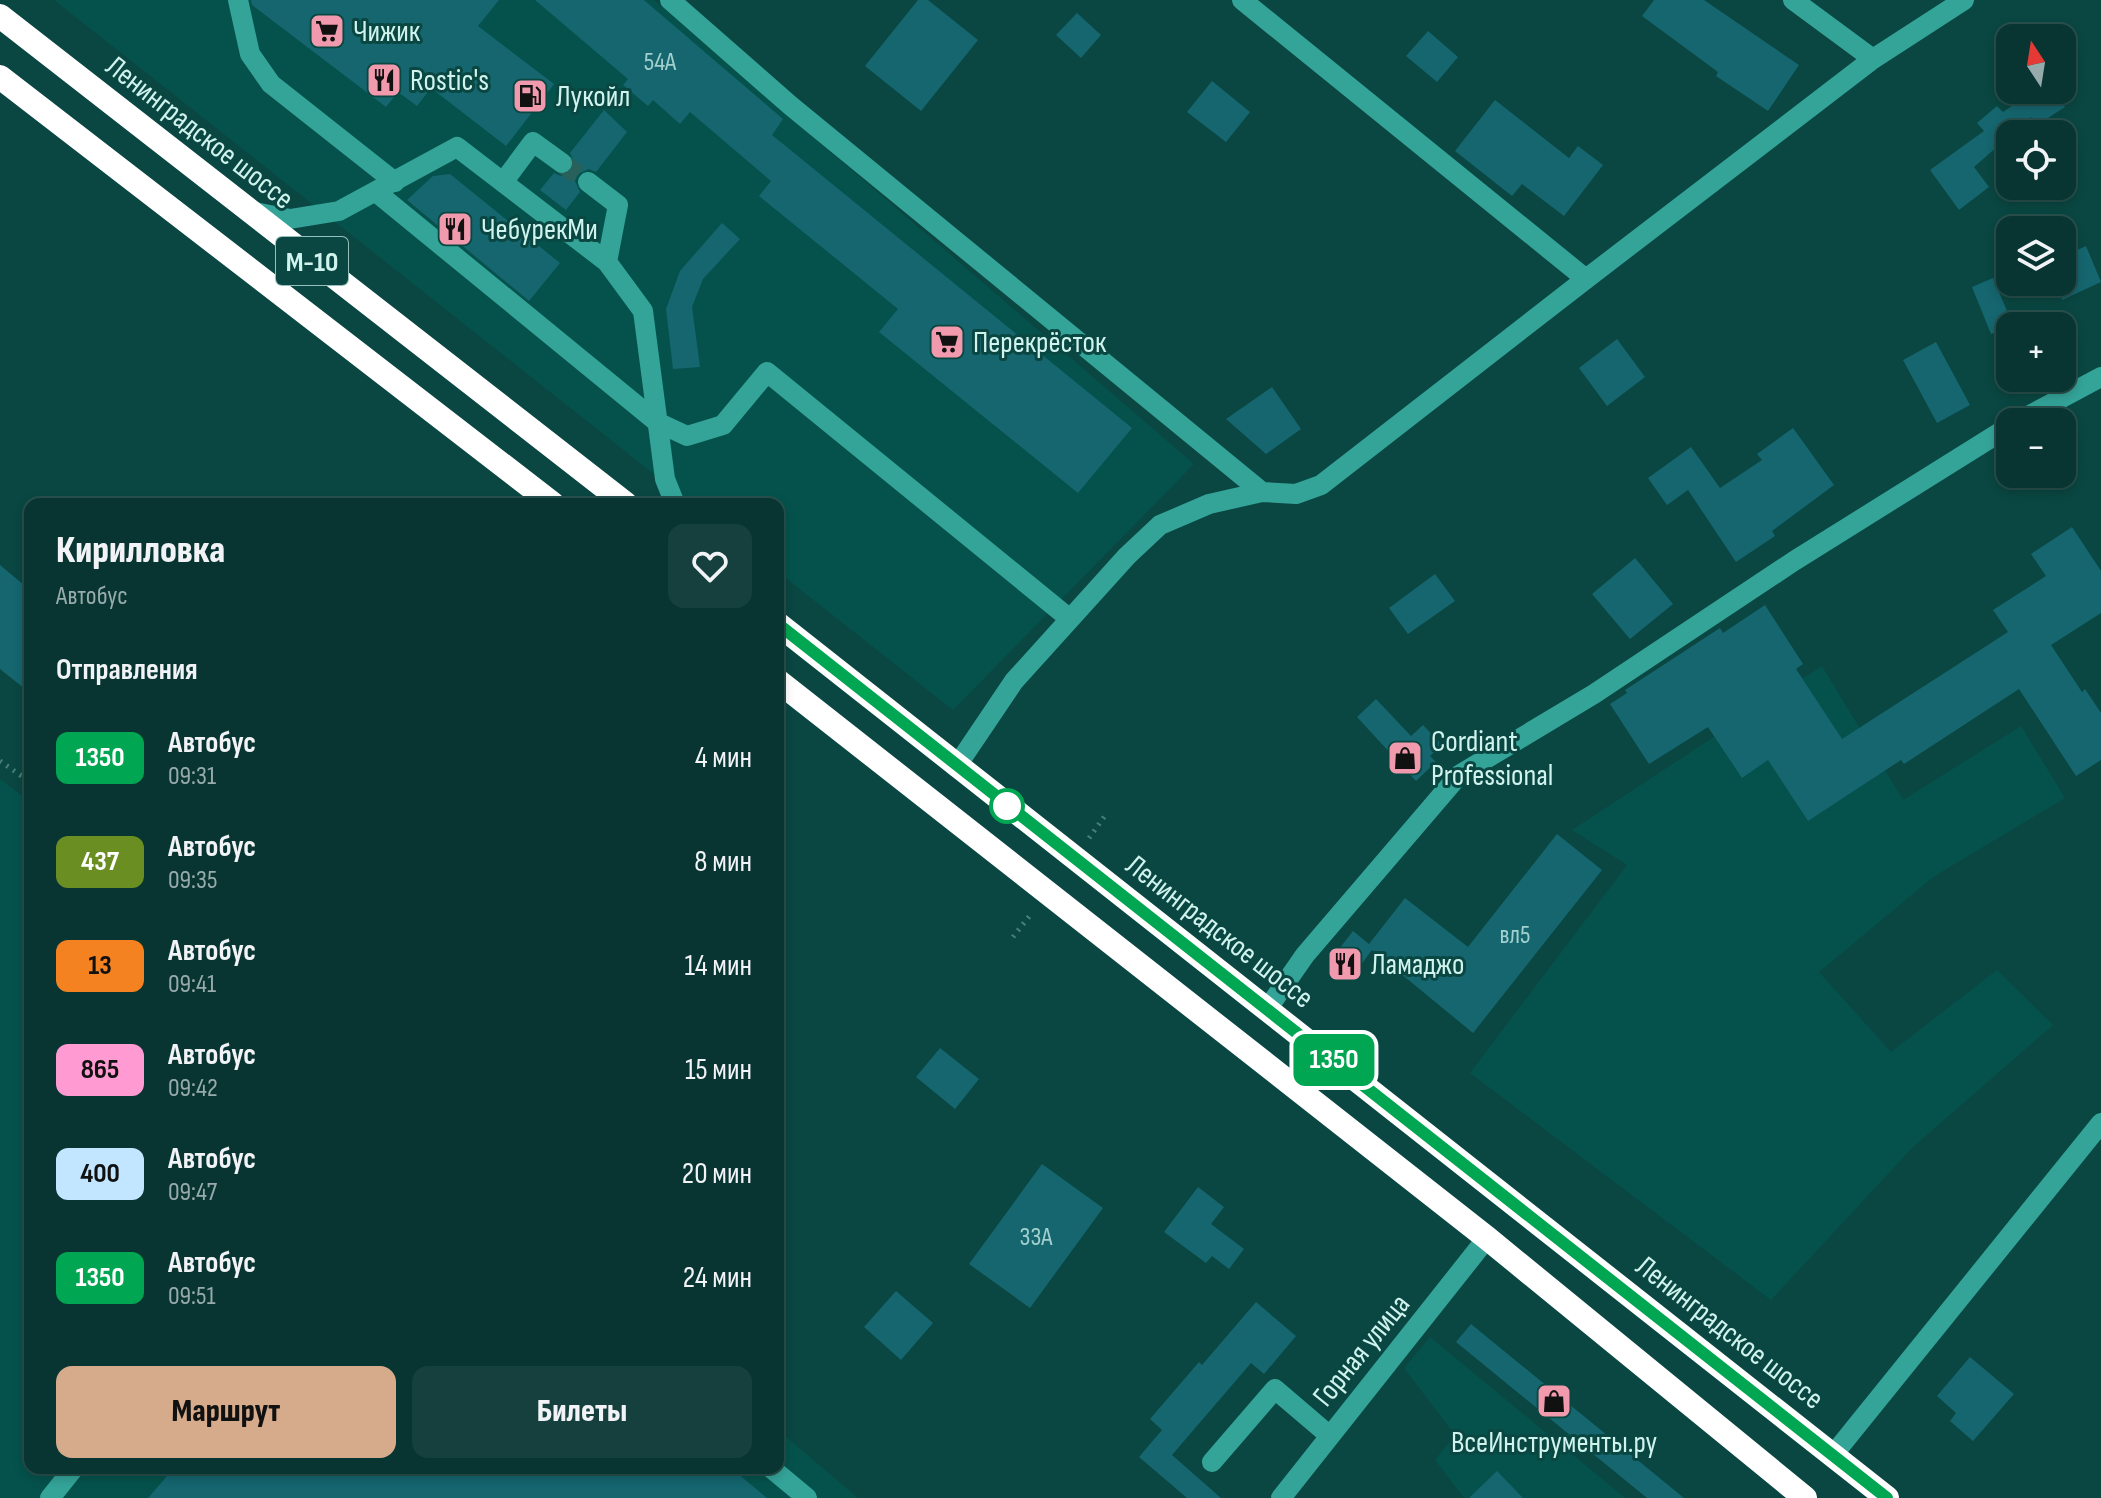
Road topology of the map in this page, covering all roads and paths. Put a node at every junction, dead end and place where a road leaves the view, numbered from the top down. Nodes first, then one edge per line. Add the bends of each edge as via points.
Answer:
1 (238, 0) edge
2 (670, 0) edge
3 (1242, 0) edge
4 (1793, 0) edge
5 (1964, 0) edge
6 (0, 16) edge
7 (1873, 59) junction
8 (0, 77) edge
9 (562, 163) tunnel mouth
10 (504, 181) junction
11 (395, 182) junction
12 (588, 182) tunnel mouth
13 (376, 192) junction
14 (246, 210) junction
15 (607, 262) junction
16 (1586, 279) junction
17 (2101, 377) edge
18 (2043, 408) edge
19 (657, 422) junction
20 (1996, 435) edge
21 (1262, 492) junction
22 (545, 498) edge
23 (618, 498) edge
24 (673, 498) edge
25 (1070, 619) junction
26 (784, 629) edge
27 (784, 686) edge
28 (0, 761) edge
29 (956, 767) junction
30 (24, 776) edge
31 (1107, 813) dead end
32 (1089, 838) dead end
33 (1031, 914) dead end
34 (1013, 937) dead end
35 (1268, 1008) junction
36 (2101, 1123) edge
37 (1487, 1238) junction
38 (1330, 1436) junction
39 (1833, 1455) junction
40 (1212, 1462) dead end
41 (69, 1474) edge
42 (778, 1474) edge
43 (50, 1498) edge
44 (807, 1498) edge
45 (1281, 1498) edge
46 (1805, 1498) edge
47 (1887, 1498) edge

1 - 11 street via 250,54 271,84
2 - 21 street via 803,116
3 - 16 street
4 - 7 street
5 - 7 street
6 - 14 highway, Ленинградское шоссе / М-10
7 - 16 street
8 - 22 highway, М-10
9 - 10 street via 533,142
10 - 11 street via 457,147
10 - 15 street
11 - 13 street
12 - 15 street via 618,205
13 - 14 street via 339,211 290,219
13 - 19 street
14 - 23 highway, Ленинградское шоссе / М-10
15 - 19 street via 643,311
16 - 21 street via 1321,485 1296,494
17 - 18 street
19 - 24 street
19 - 25 street via 687,436 723,425 767,372
20 - 35 street via 1459,775 1305,955
21 - 25 street via 1209,504 1160,525
25 - 29 street via 1014,681
26 - 29 highway, Ленинградское шоссе
27 - 37 highway
28 - 30 path
29 - 35 highway, Ленинградское шоссе
31 - 32 path
33 - 34 path
35 - 39 highway, Ленинградское шоссе
36 - 39 street
37 - 38 street, Горная улица
37 - 46 highway
38 - 40 street via 1275,1389
38 - 45 street, Горная улица
39 - 47 highway, Ленинградское шоссе
41 - 43 street
42 - 44 street

